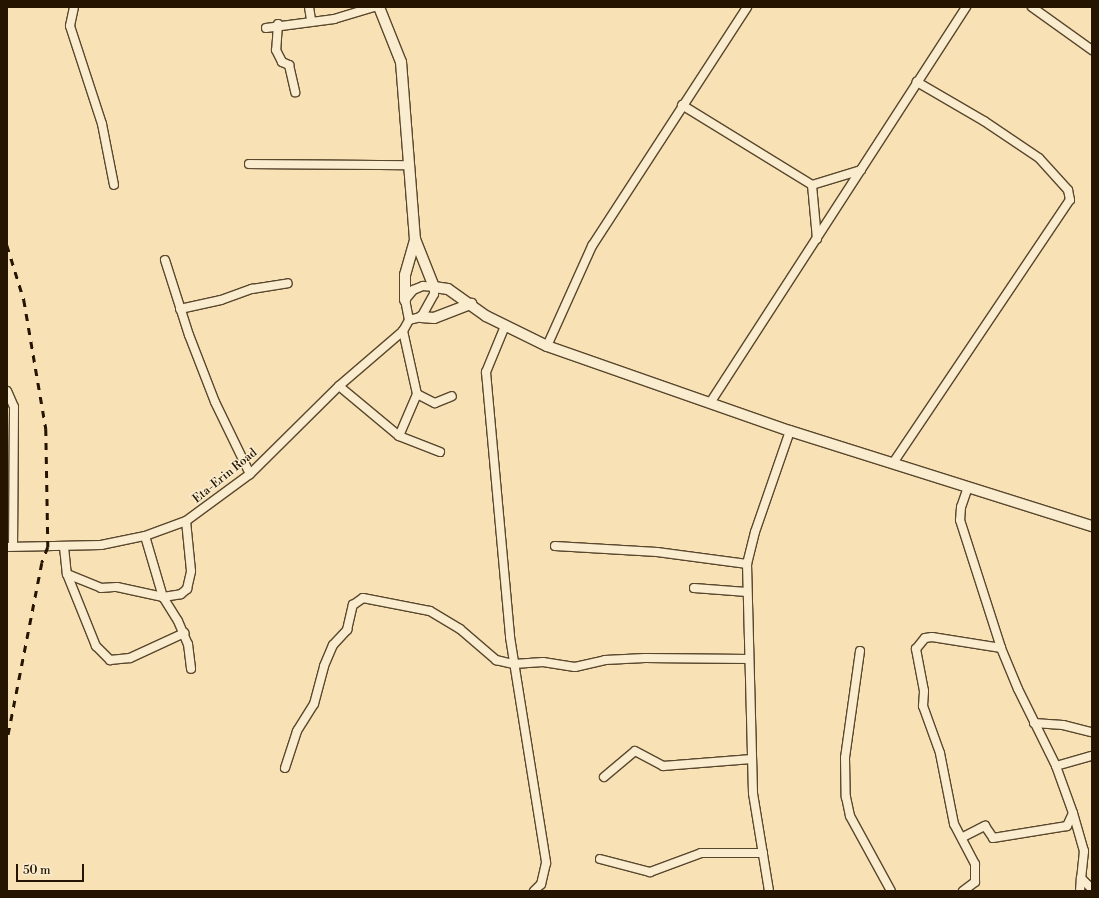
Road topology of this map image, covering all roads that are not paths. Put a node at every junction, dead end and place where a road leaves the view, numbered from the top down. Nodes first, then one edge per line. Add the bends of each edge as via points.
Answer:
1 (74, 7) edge
2 (309, 7) edge
3 (374, 7) edge
4 (379, 7) edge
5 (747, 7) edge
6 (966, 7) edge
7 (1032, 7) edge
8 (311, 20) junction
9 (278, 24) junction
10 (266, 28) dead end
11 (1092, 50) edge
12 (917, 82) junction
13 (295, 92) dead end
14 (682, 105) junction
15 (249, 164) dead end
16 (408, 165) junction
17 (861, 170) junction
18 (114, 185) dead end
19 (812, 185) junction
20 (415, 239) junction
21 (817, 239) junction
22 (165, 260) dead end
23 (288, 283) dead end
24 (434, 287) junction
25 (406, 300) junction
26 (471, 304) junction
27 (180, 309) junction
28 (421, 317) junction
29 (409, 320) junction
30 (504, 326) junction
31 (403, 330) junction
32 (547, 346) junction
33 (339, 386) junction
34 (7, 391) edge
35 (417, 394) junction
36 (452, 396) dead end
37 (710, 403) junction
38 (790, 431) junction
39 (399, 436) junction
40 (440, 452) dead end
41 (893, 463) junction
42 (250, 474) junction
43 (968, 488) junction
44 (186, 522) junction
45 (1092, 526) edge
46 (145, 536) junction
47 (10, 546) edge
48 (555, 546) dead end
49 (64, 547) junction
50 (747, 564) junction
51 (67, 574) junction
52 (694, 588) dead end
53 (747, 592) junction
54 (163, 597) junction
55 (184, 633) junction
56 (1001, 648) junction
57 (860, 651) dead end
58 (749, 659) junction
59 (514, 664) junction
60 (191, 669) dead end
61 (1034, 723) junction
62 (1092, 732) edge
63 (1092, 756) edge
64 (752, 759) junction
65 (1056, 766) junction
66 (284, 768) dead end
67 (604, 777) dead end
68 (1073, 813) junction
69 (963, 837) junction
70 (762, 853) junction
71 (600, 859) dead end
72 (1081, 878) junction
73 (975, 882) junction
74 (1092, 888) edge
75 (534, 891) edge
76 (769, 891) edge
77 (891, 891) edge
78 (963, 891) edge
79 (976, 891) edge
80 (1080, 891) edge

1 - 18 street via 70,26 102,124
2 - 8 street
3 - 8 street via 334,19
4 - 16 street via 402,62
5 - 14 street
6 - 12 street
7 - 11 street
8 - 9 street
9 - 10 street
9 - 13 street via 276,50 278,58 289,65
12 - 17 street
12 - 41 street via 984,120 1039,158 1068,190 1070,200
14 - 19 street
14 - 32 street via 592,246
15 - 16 street
16 - 20 street
17 - 19 street
17 - 21 street
19 - 21 street
20 - 24 street
20 - 25 street via 405,275
21 - 37 street
22 - 27 street
23 - 27 street via 252,289 221,300
24 - 25 street via 418,287
24 - 26 street via 448,289
24 - 28 street via 432,300
25 - 29 street
26 - 28 street via 434,318
26 - 30 street
27 - 42 street via 215,402
28 - 29 street
29 - 31 street, Eta-Erin Road
30 - 32 street
30 - 59 street via 486,372
31 - 33 street, Eta-Erin Road
31 - 35 street
32 - 37 street
33 - 39 street
33 - 42 street, Eta-Erin Road
34 - 47 street via 14,407
35 - 36 street via 435,403
35 - 39 street
37 - 38 street
38 - 41 street
38 - 50 street via 755,532
39 - 40 street
41 - 43 street
42 - 44 street, Eta-Erin Road
43 - 45 street
43 - 56 street via 961,507 960,520
44 - 46 street, Eta-Erin Road
44 - 54 street via 190,539 190,581 187,589 180,594
46 - 49 street, Eta-Erin Road via 101,545
46 - 54 street
47 - 49 street, Eta-Erin Road
48 - 50 street via 657,552
49 - 51 street
50 - 53 street
51 - 54 street via 100,588 117,587
51 - 55 street via 96,646 110,660 130,658
52 - 53 street
53 - 58 street
54 - 55 street
55 - 60 street
56 - 61 street
56 - 69 street via 932,636 925,638 916,649 924,691 923,706 940,753 954,824
57 - 77 street via 845,758 846,797 850,816
58 - 59 street via 645,658 605,660 575,667 543,662
58 - 64 street
59 - 66 street via 496,660 460,629 430,611 364,598 353,605 347,630 333,645 324,666 314,704 297,731
59 - 75 street via 546,863 541,884
61 - 62 street via 1063,725
61 - 65 street
63 - 65 street
64 - 67 street via 663,766 635,751
64 - 70 street via 753,792
65 - 68 street
68 - 69 street via 1067,826 993,838 985,826
68 - 72 street via 1084,851
69 - 73 street via 975,864
70 - 71 street via 701,853 650,872
70 - 76 street
72 - 74 street
72 - 80 street
73 - 78 street
73 - 79 street

